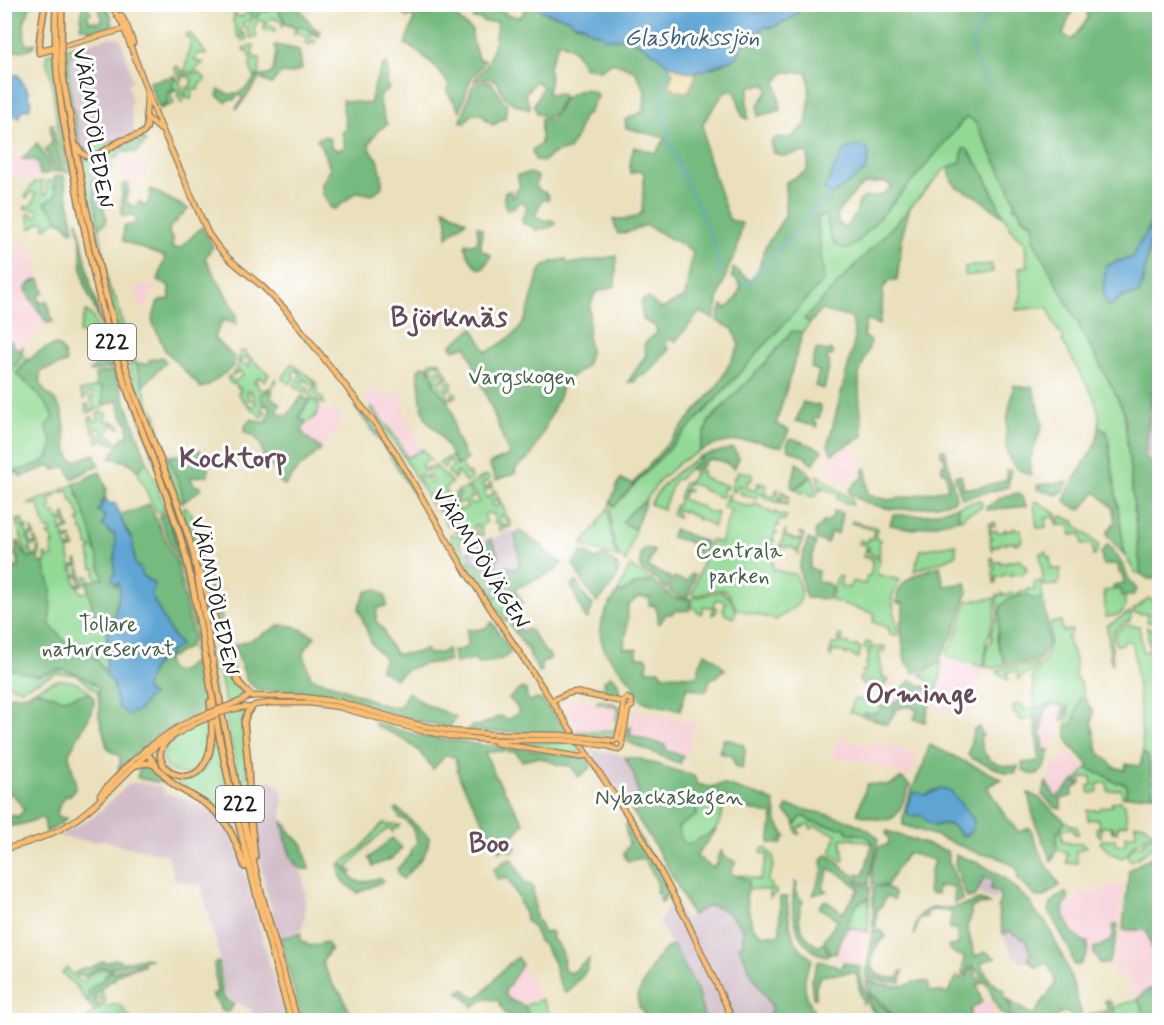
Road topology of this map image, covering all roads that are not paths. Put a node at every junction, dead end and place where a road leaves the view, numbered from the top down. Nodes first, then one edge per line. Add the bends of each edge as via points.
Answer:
1 (45, 4) edge
2 (56, 4) edge
3 (62, 4) edge
4 (112, 4) edge
5 (126, 27) junction
6 (67, 44) dead end
7 (54, 48) dead end
8 (40, 51) junction
9 (32, 52) dead end
10 (148, 92) junction
11 (67, 104) junction
12 (156, 112) junction
13 (147, 115) junction
14 (167, 140) junction
15 (193, 551) junction
16 (208, 670) junction
17 (562, 695) junction
18 (251, 696) junction
19 (552, 701) junction
20 (253, 706) junction
21 (233, 707) junction
22 (195, 721) junction
23 (567, 723) junction
24 (176, 734) junction
25 (450, 734) junction
26 (470, 737) junction
27 (584, 750) junction
28 (148, 751) junction
29 (588, 756) junction
30 (579, 757) junction
31 (134, 766) junction
32 (164, 772) junction
33 (87, 811) junction
34 (4, 849) edge
35 (257, 890) junction
36 (291, 1020) edge
37 (297, 1020) edge
38 (733, 1020) edge

1 - 8 highway
2 - 16 highway, VÄRMDÖLEDEN / 222 via 58,87 100,298 118,362 181,540
3 - 11 highway, VÄRMDÖLEDEN / 222 via 61,53
4 - 5 main road, VÄRMDÖVÄGEN
5 - 6 main road
5 - 10 main road, VÄRMDÖVÄGEN
7 - 8 main road
8 - 9 highway
10 - 12 main road, VÄRMDÖVÄGEN
10 - 13 main road, VÄRMDÖVÄGEN
11 - 13 highway via 78,147 89,157 141,134 147,127
11 - 15 highway, VÄRMDÖLEDEN / 222 via 111,318 132,387
12 - 13 main road via 151,109
12 - 14 main road, VÄRMDÖVÄGEN
13 - 14 main road, VÄRMDÖVÄGEN
14 - 19 main road, VÄRMDÖVÄGEN via 212,239 284,308 384,435 466,572
15 - 18 highway via 237,679
15 - 35 highway, VÄRMDÖLEDEN / 222
16 - 32 highway via 212,720 206,762 198,772 184,777
16 - 35 highway, VÄRMDÖLEDEN / 222 via 220,743
17 - 19 main road
17 - 23 main road via 558,704
17 - 26 main road, bridge via 578,693 625,706 616,742 561,737
18 - 20 main road via 255,699
18 - 21 main road
18 - 25 main road via 332,700
19 - 23 main road, VÄRMDÖVÄGEN
20 - 21 main road
20 - 25 main road via 292,702 329,705 422,731
20 - 35 highway via 244,722
21 - 22 main road, bridge
22 - 24 main road
22 - 28 main road via 178,726
23 - 27 main road, VÄRMDÖVÄGEN
24 - 28 main road
24 - 32 highway via 162,748
25 - 26 main road
25 - 26 main road
26 - 30 main road
27 - 29 main road, VÄRMDÖVÄGEN
27 - 30 main road
28 - 31 main road
28 - 32 highway
28 - 33 main road via 126,768
29 - 30 main road
29 - 38 main road, VÄRMDÖVÄGEN via 656,862
31 - 32 highway via 148,763
31 - 33 main road
32 - 35 highway via 223,819
33 - 34 main road via 49,835
35 - 36 highway, VÄRMDÖLEDEN / 222
35 - 37 highway, VÄRMDÖLEDEN / 222

